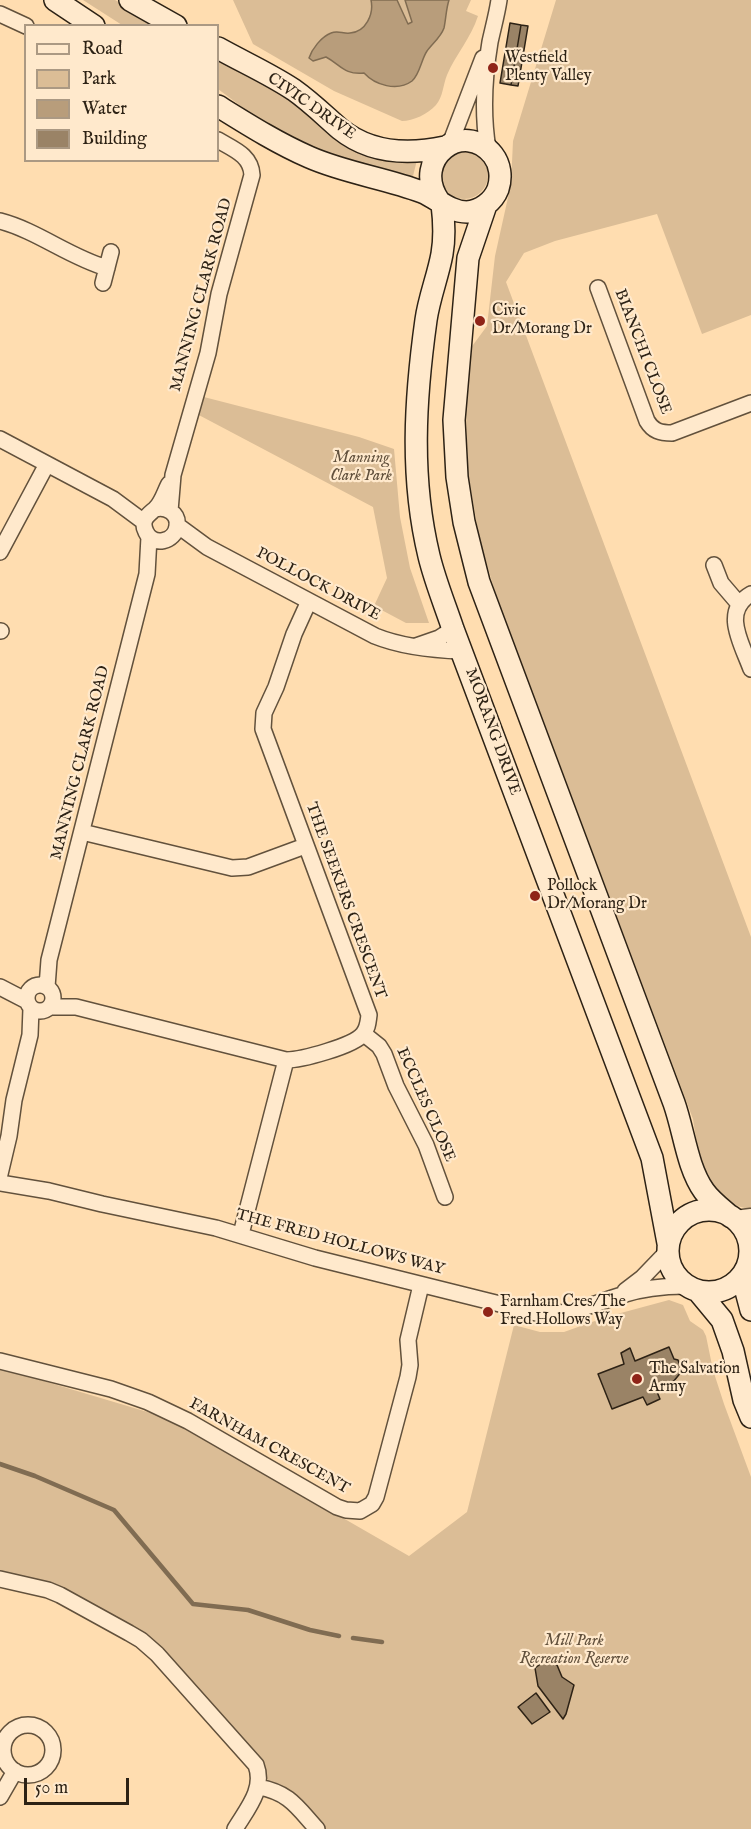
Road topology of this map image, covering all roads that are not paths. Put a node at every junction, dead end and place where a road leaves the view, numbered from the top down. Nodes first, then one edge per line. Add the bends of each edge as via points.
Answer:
1 (55, 0) edge
2 (130, 0) edge
3 (499, 0) edge
4 (0, 14) edge
5 (91, 24) edge
6 (172, 24) edge
7 (24, 25) edge
8 (490, 41) junction
9 (219, 49) edge
10 (219, 107) edge
11 (219, 141) edge
12 (447, 146) junction
13 (488, 149) junction
14 (441, 202) junction
15 (486, 205) junction
16 (0, 222) edge
17 (111, 252) dead end
18 (598, 288) dead end
19 (751, 403) edge
20 (0, 439) edge
21 (47, 464) junction
22 (155, 513) junction
23 (166, 535) junction
24 (0, 552) edge
25 (714, 565) dead end
26 (751, 594) edge
27 (309, 601) junction
28 (739, 604) junction
29 (453, 629) junction
30 (416, 646) junction
31 (462, 651) junction
32 (751, 669) edge
33 (82, 831) junction
34 (305, 846) junction
35 (2, 988) edge
36 (40, 998) junction
37 (364, 1034) junction
38 (285, 1060) junction
39 (0, 1173) edge
40 (0, 1183) edge
41 (49, 1191) junction
42 (445, 1197) dead end
43 (739, 1218) edge
44 (241, 1234) junction
45 (668, 1247) junction
46 (747, 1266) edge
47 (421, 1284) junction
48 (692, 1288) junction
49 (621, 1295) junction
50 (751, 1310) edge
51 (0, 1361) edge
52 (751, 1418) edge
53 (0, 1579) edge
54 (15, 1771) dead end
55 (258, 1787) junction
56 (0, 1797) edge
57 (235, 1829) edge
58 (317, 1829) edge

1 - 5 main road
2 - 6 main road
3 - 8 street
4 - 7 street
8 - 12 street
8 - 13 street via 483,103
9 - 12 main road, CIVIC DRIVE via 292,89 348,134 370,145 406,153
10 - 14 main road via 309,157
11 - 22 street, MANNING CLARK ROAD via 246,158 252,175 219,294 208,353 172,475
12 - 13 main road via 474,142
12 - 14 main road via 432,163 430,173 433,192
13 - 15 main road via 497,162 500,177 496,193
14 - 15 main road via 459,212
14 - 29 main road, MORANG DRIVE via 442,254 426,317 417,386 415,458 429,555
15 - 43 main road via 466,268 454,420 457,477 471,556 675,1103 690,1163 705,1193
16 - 17 street via 23,228 105,275
18 - 19 street, BIANCHI CLOSE via 653,429 672,433
20 - 21 street
21 - 22 street via 113,499
21 - 24 street
22 - 23 street via 176,519
22 - 23 street via 145,530
23 - 27 street, POLLOCK DRIVE via 207,547
23 - 33 street, MANNING CLARK ROAD via 147,574
25 - 28 street via 721,583
26 - 28 street
27 - 30 street, POLLOCK DRIVE via 375,636
27 - 34 street, THE SEEKERS CRESCENT via 263,721
28 - 32 street via 735,622
29 - 30 street
29 - 31 main road, MORANG DRIVE
30 - 31 street, POLLOCK DRIVE
31 - 45 main road, MORANG DRIVE via 652,1158
33 - 34 street via 240,869
33 - 36 street, MANNING CLARK ROAD
34 - 37 street, THE SEEKERS CRESCENT via 369,1015
35 - 36 street
36 - 38 street
36 - 39 street, MANNING CLARK ROAD
37 - 38 street via 308,1058
37 - 42 street, ECCLES CLOSE via 384,1054
38 - 44 street
39 - 41 street, THE FRED HOLLOWS WAY
40 - 41 street, THE FRED HOLLOWS WAY
41 - 44 street, THE FRED HOLLOWS WAY
43 - 45 main road via 706,1210 693,1214 673,1231
43 - 46 main road via 748,1239
44 - 47 street, THE FRED HOLLOWS WAY
45 - 48 main road via 673,1271
45 - 49 street, THE FRED HOLLOWS WAY via 642,1278
46 - 48 main road via 733,1284 722,1290 710,1293
46 - 50 main road
47 - 49 street, THE FRED HOLLOWS WAY via 540,1314 581,1310
47 - 51 street, FARNHAM CRESCENT via 408,1340 408,1377 380,1486 372,1504 360,1511 337,1506 148,1402
48 - 49 street, THE FRED HOLLOWS WAY via 652,1287
48 - 52 main road via 722,1320
53 - 55 street via 60,1595 150,1647 256,1765
54 - 56 street
55 - 57 street
55 - 58 street via 285,1796

